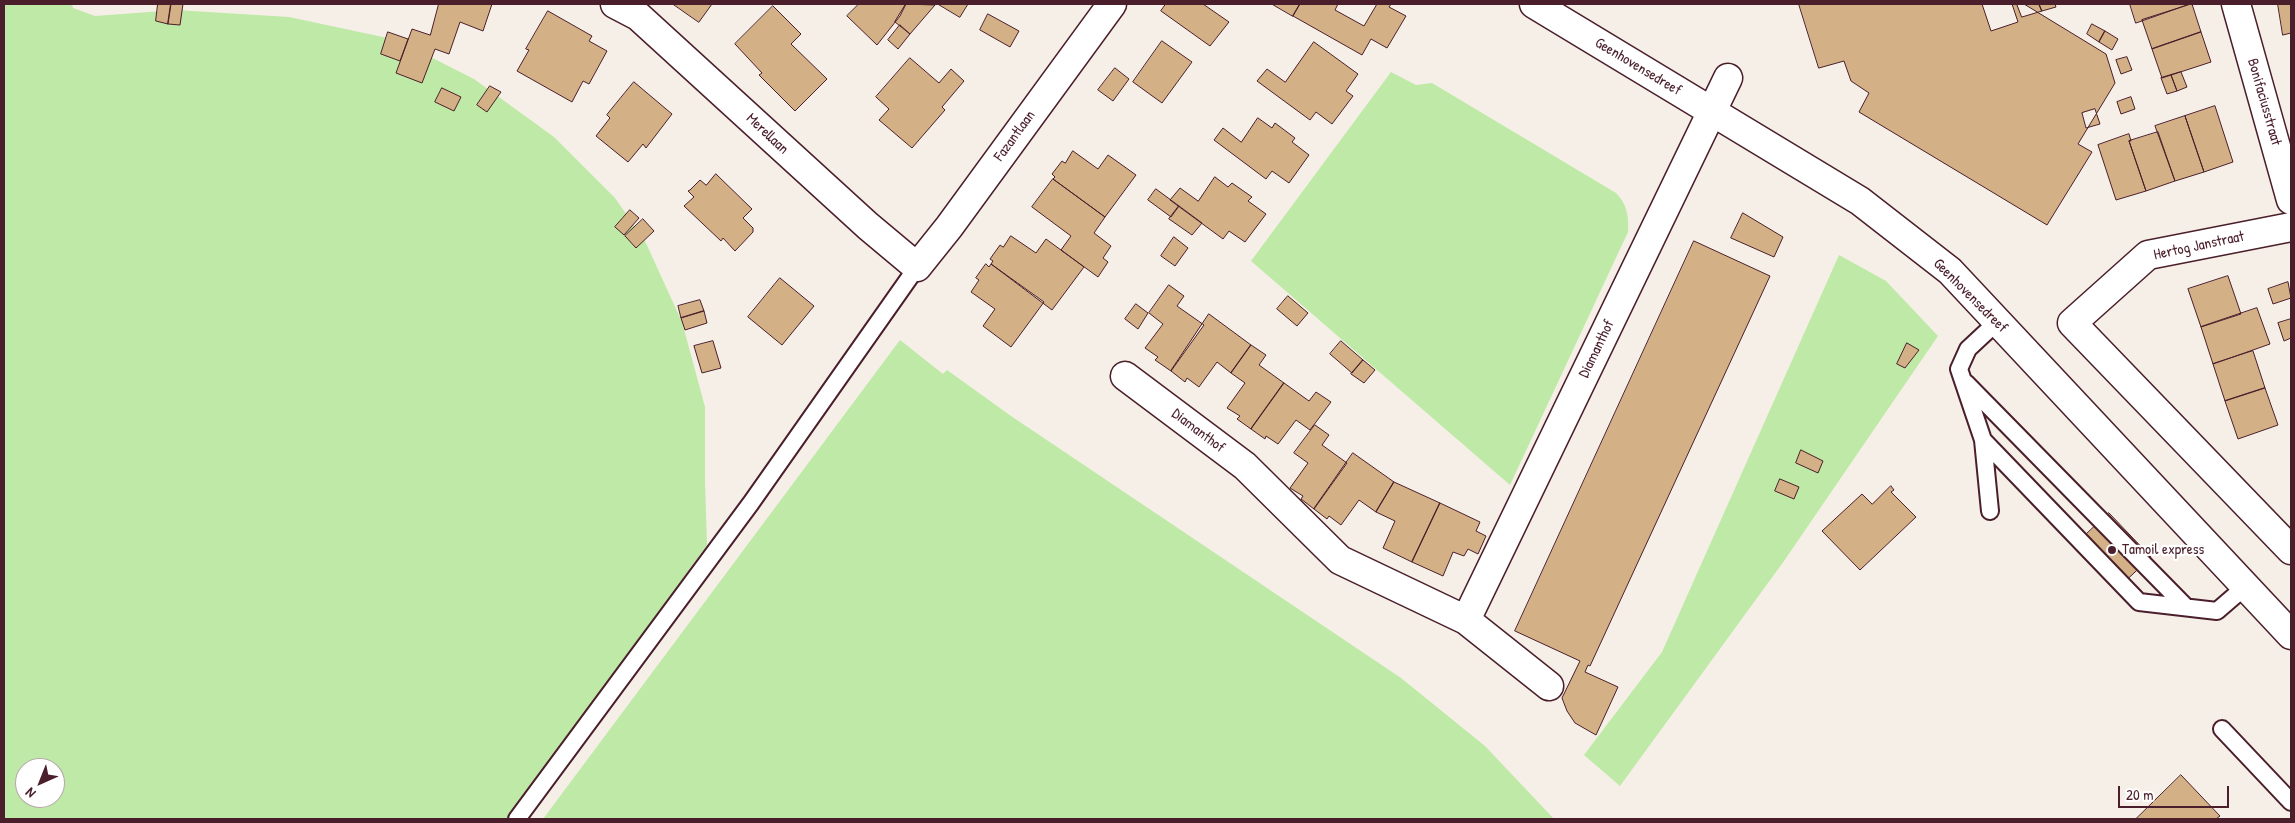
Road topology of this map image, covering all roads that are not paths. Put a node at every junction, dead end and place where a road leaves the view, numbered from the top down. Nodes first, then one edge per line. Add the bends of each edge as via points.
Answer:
1 (615, 4) edge
2 (1112, 4) edge
3 (1534, 4) edge
4 (2236, 4) edge
5 (1728, 78) dead end
6 (1711, 111) junction
7 (2291, 200) edge
8 (2291, 227) edge
9 (917, 267) junction
10 (1997, 322) junction
11 (1125, 376) dead end
12 (1963, 380) junction
13 (1983, 440) junction
14 (1990, 511) dead end
15 (2291, 550) edge
16 (2246, 586) junction
17 (2186, 607) junction
18 (1466, 620) junction
19 (2291, 635) edge
20 (1549, 686) dead end
21 (2222, 729) dead end
22 (2291, 802) edge
23 (517, 819) edge

1 - 9 street, Merellaan via 638,16
2 - 9 street, Fazantlaan
3 - 6 street, Geenhovensedreef
4 - 7 street, Bonifaciusstraat
5 - 6 street, Diamanthof
6 - 10 street, Geenhovensedreef via 1860,201 1950,271
6 - 18 street, Diamanthof
8 - 15 street, Hertog Janstraat via 2148,255 2072,323
9 - 23 lane via 751,503
10 - 12 lane via 1968,349 1959,369
10 - 16 street, Geenhovensedreef
11 - 18 street, Diamanthof via 1245,466 1340,560
12 - 13 lane
12 - 17 lane
13 - 14 lane
13 - 17 lane via 2139,602
16 - 17 lane via 2217,611
16 - 19 street, Geenhovensedreef
18 - 20 street, Diamanthof
21 - 22 lane

